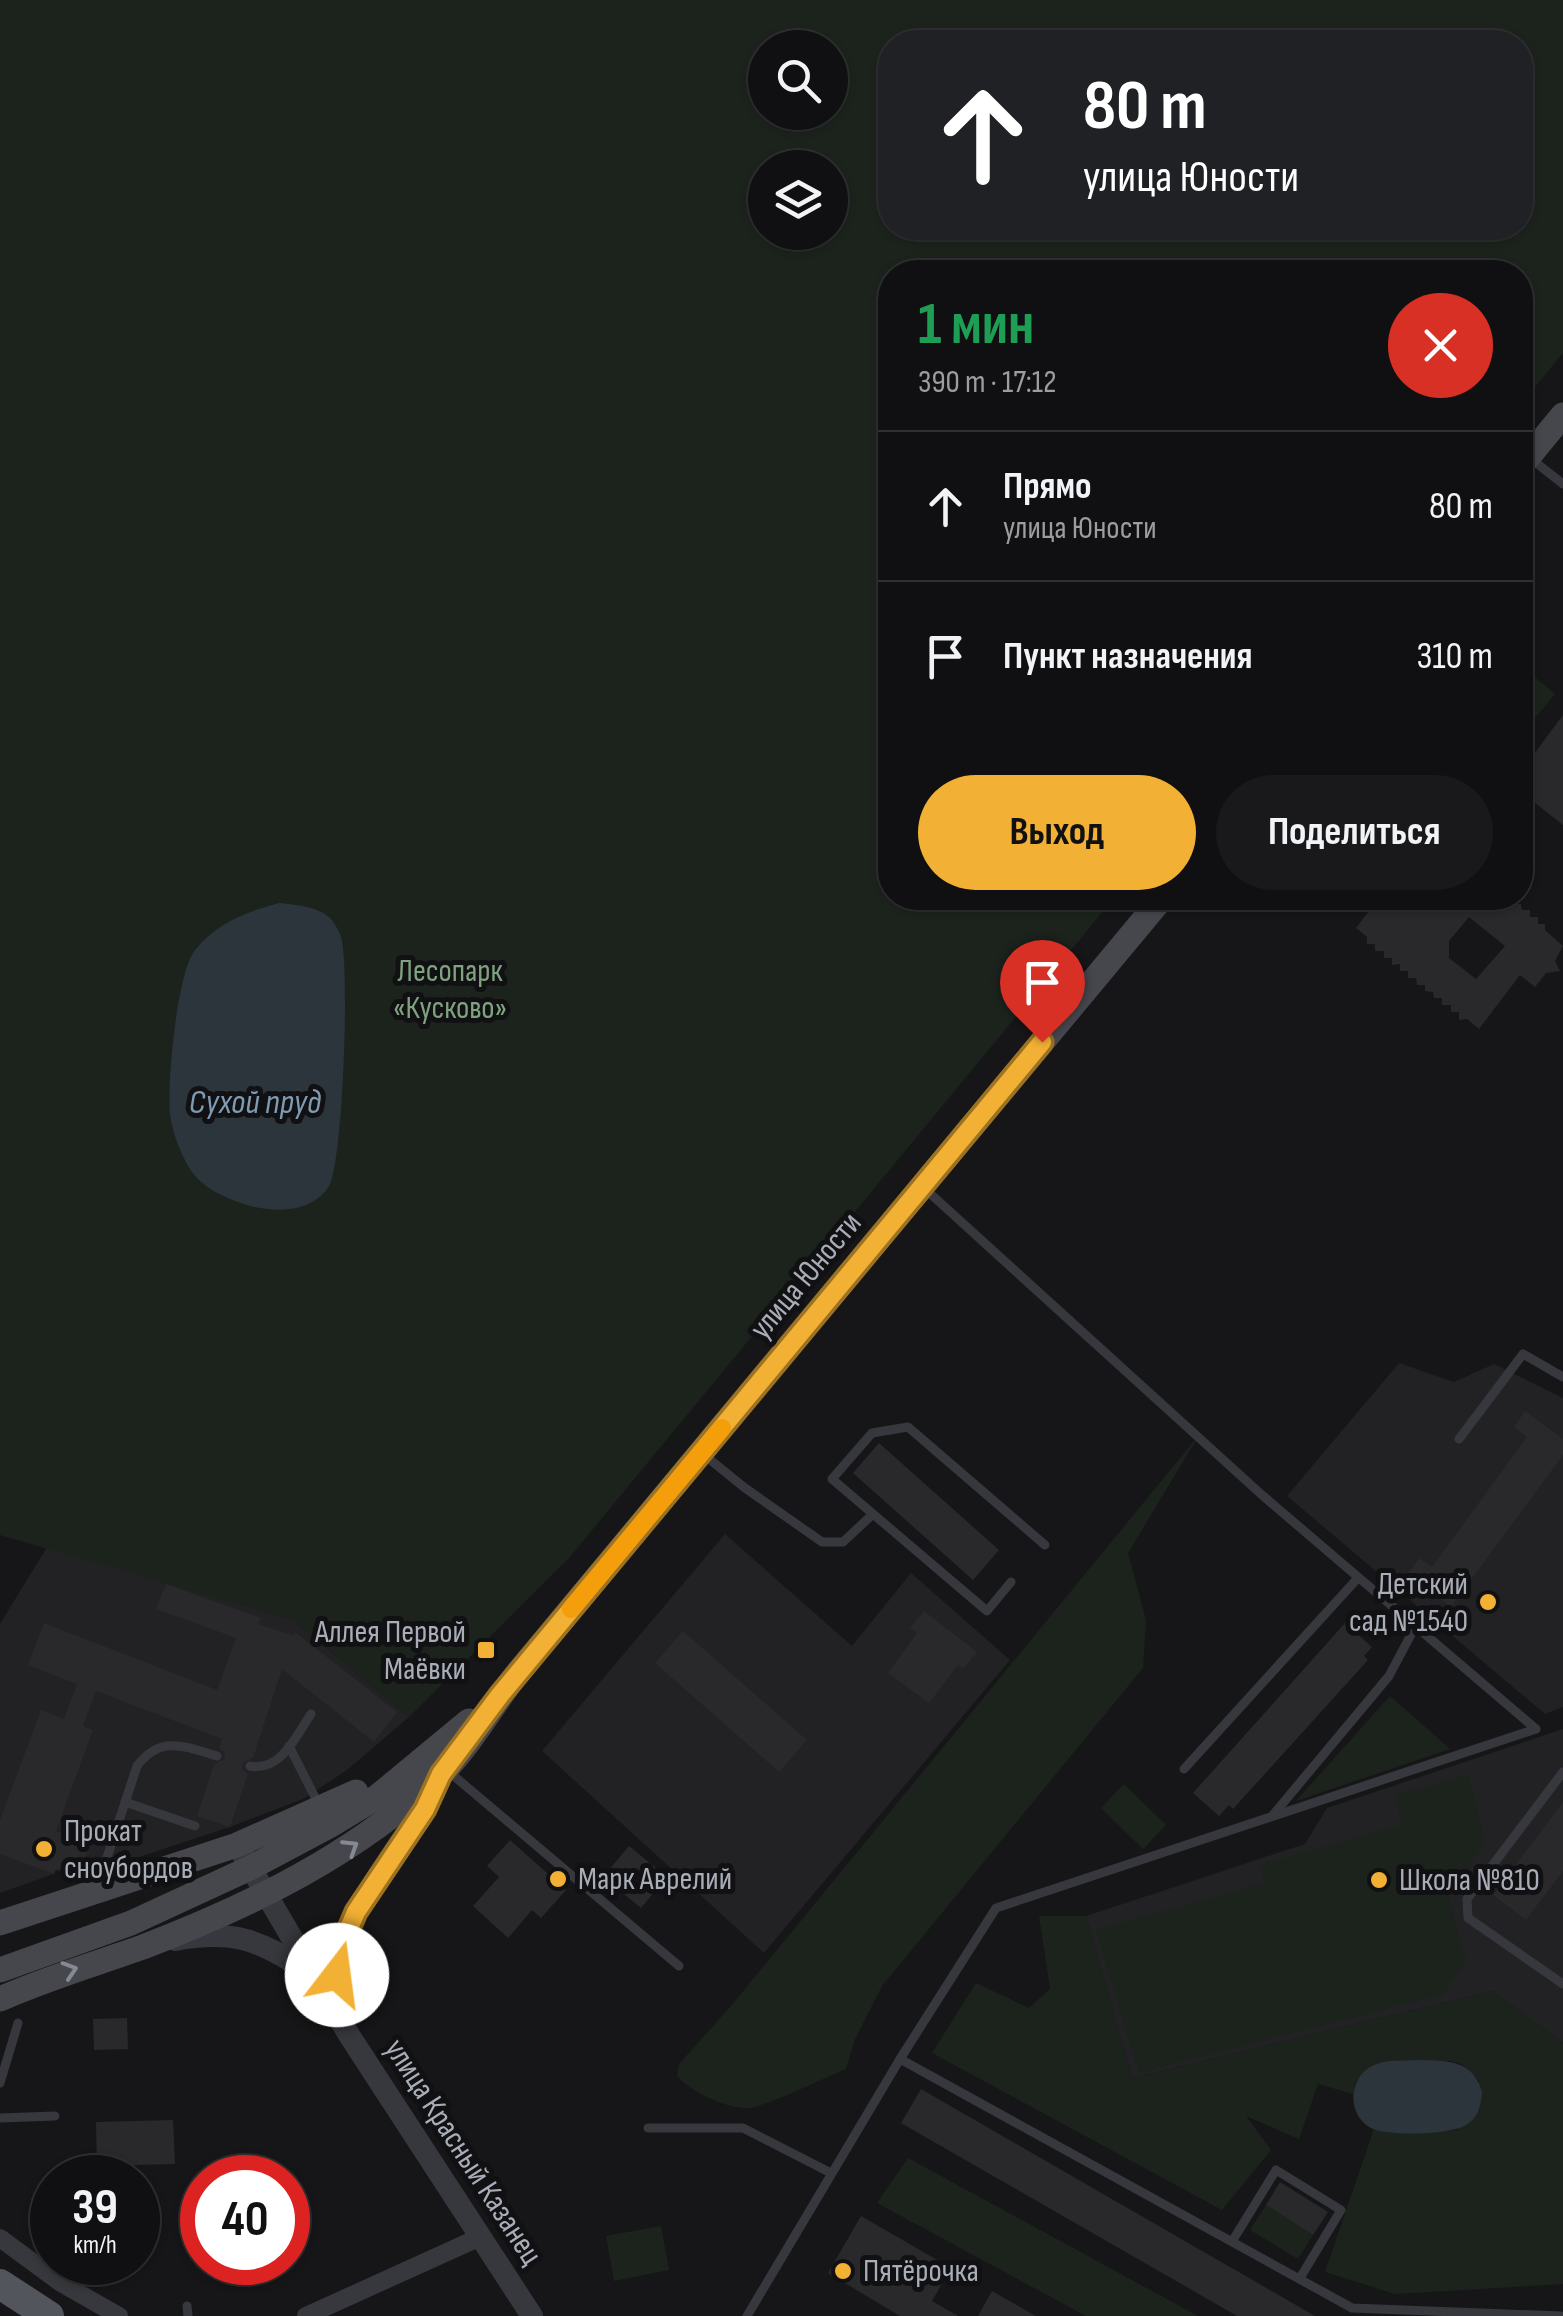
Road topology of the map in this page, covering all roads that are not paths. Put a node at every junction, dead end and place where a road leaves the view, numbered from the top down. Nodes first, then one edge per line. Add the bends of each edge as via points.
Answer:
1 (1563, 415) edge
2 (1533, 451) edge
3 (1533, 467) edge
4 (1563, 484) edge
5 (1152, 910) edge
6 (922, 1186) junction
7 (1563, 1377) edge
8 (1459, 1439) dead end
9 (701, 1453) junction
10 (873, 1514) junction
11 (1045, 1544) dead end
12 (1358, 1579) junction
13 (1010, 1582) dead end
14 (1415, 1627) junction
15 (500, 1695) junction
16 (311, 1714) dead end
17 (289, 1746) junction
18 (216, 1756) dead end
19 (250, 1766) dead end
20 (1184, 1769) dead end
21 (443, 1772) junction
22 (1563, 1772) edge
23 (408, 1774) junction
24 (125, 1802) junction
25 (322, 1810) junction
26 (1271, 1817) junction
27 (195, 1826) dead end
28 (244, 1857) junction
29 (96, 1891) junction
30 (266, 1894) junction
31 (0, 1923) edge
32 (142, 1947) junction
33 (679, 1966) dead end
34 (0, 1970) edge
35 (312, 1975) junction
36 (1563, 1984) edge
37 (0, 1998) edge
38 (18, 2023) dead end
39 (348, 2035) junction
40 (900, 2058) junction
41 (0, 2083) edge
42 (55, 2116) dead end
43 (0, 2118) edge
44 (648, 2128) dead end
45 (831, 2172) junction
46 (0, 2238) edge
47 (478, 2238) junction
48 (1233, 2240) junction
49 (1300, 2278) junction
50 (0, 2284) edge
51 (50, 2316) edge
52 (120, 2316) edge
53 (306, 2316) edge
54 (532, 2316) edge
55 (746, 2316) edge
56 (1561, 2316) edge

1 - 2 main road
3 - 4 lane
5 - 6 main road, улица Юности
6 - 9 main road, улица Юности
6 - 12 lane
7 - 8 lane via 1523,1354
9 - 10 lane via 822,1542 843,1542
9 - 15 main road, улица Юности
10 - 11 lane via 832,1479 872,1432 908,1427
10 - 13 lane via 987,1611
12 - 14 lane
12 - 20 lane
14 - 26 lane via 1389,1676
14 - 26 lane via 1536,1730
15 - 21 main road, улица Юности
15 - 23 main road, улица Юности
16 - 17 lane
17 - 19 lane via 263,1768
17 - 25 lane
18 - 24 lane via 166,1745 147,1753
30 -> 21 main road, улица Юности via 372,1834
21 - 33 lane via 494,1807
21 - 39 street via 341,1947 337,1975
22 - 36 lane via 1467,1899 1468,1918
23 - 25 main road
23 - 28 main road, улица Юности via 328,1826
24 - 27 lane
24 - 29 lane
25 - 28 main road
26 - 40 lane via 996,1908
28 - 29 main road
28 - 30 street, улица Красный Казанец
28 - 34 main road, улица Юности via 131,1923
29 - 31 main road
30 - 32 main road, улица Юности
30 - 35 street, улица Красный Казанец
32 - 35 street via 234,1934
37 -> 32 main road, улица Юности
35 - 39 street, улица Красный Казанец
38 - 41 lane
39 - 47 street, улица Красный Казанец
40 - 45 lane
40 - 48 lane
42 - 43 lane
44 - 45 lane via 743,2128
45 - 55 lane
46 - 52 street
47 - 53 street
47 - 54 street, улица Красный Казанец
48 - 49 lane
48 - 49 lane via 1276,2170 1340,2210
49 - 56 lane via 1352,2308
50 - 51 main road

